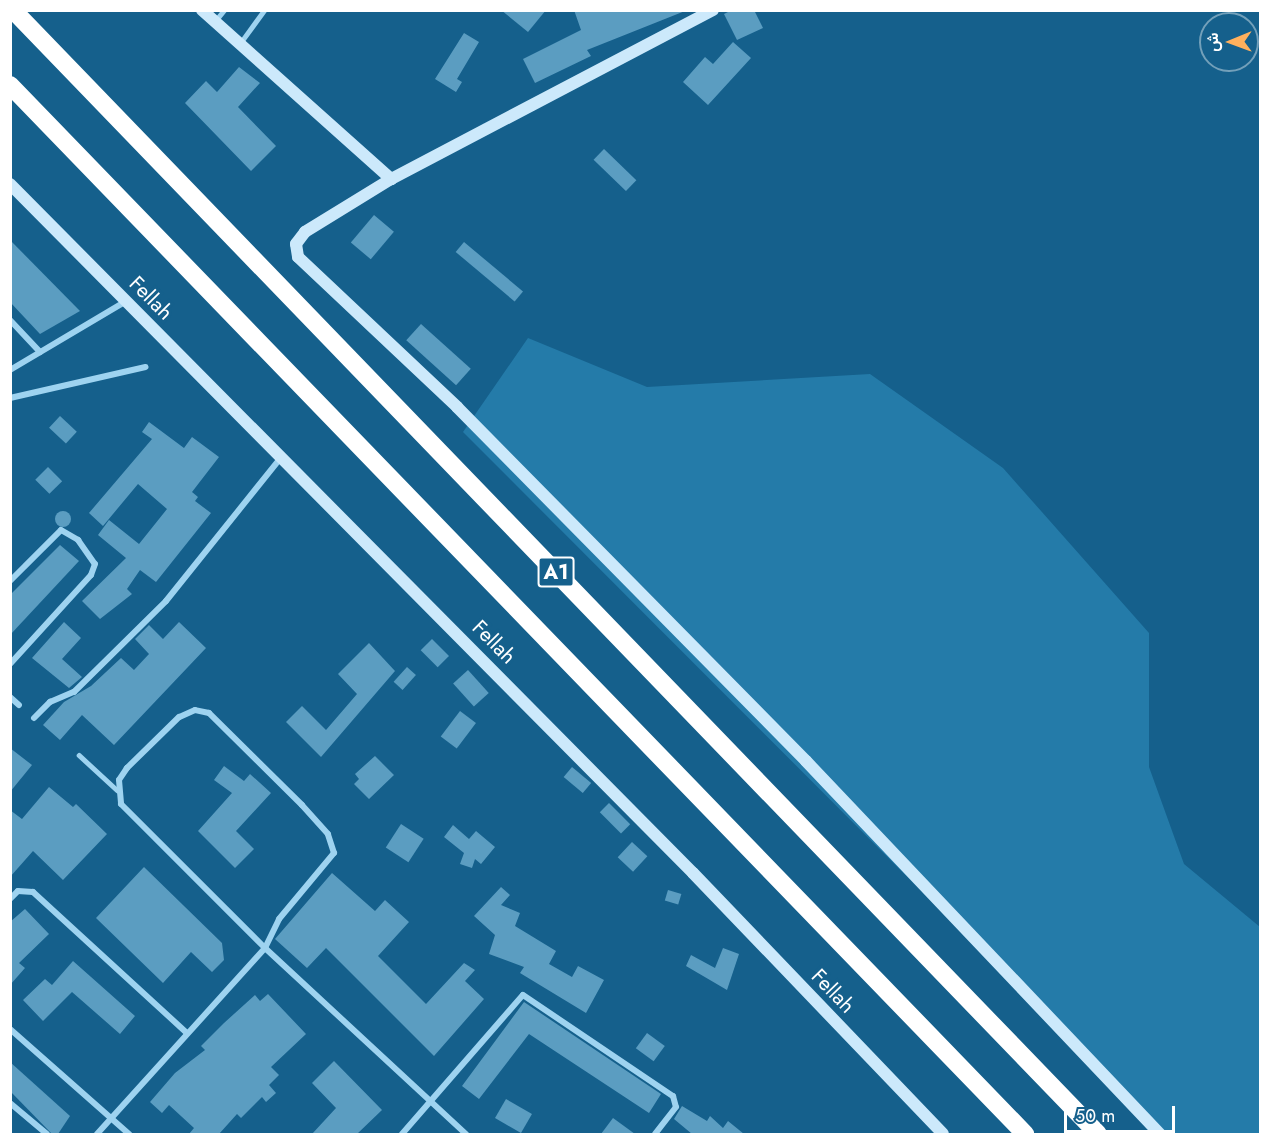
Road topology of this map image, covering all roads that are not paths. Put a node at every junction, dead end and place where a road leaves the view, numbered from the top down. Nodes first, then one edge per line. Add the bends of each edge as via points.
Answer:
1 (13, 10) edge
2 (202, 10) edge
3 (224, 10) edge
4 (264, 10) edge
5 (713, 10) edge
6 (215, 22) junction
7 (239, 44) junction
8 (10, 85) edge
9 (391, 179) junction
10 (10, 184) edge
11 (126, 301) junction
12 (10, 320) edge
13 (40, 352) junction
14 (145, 367) dead end
15 (10, 370) edge
16 (10, 398) edge
17 (283, 456) junction
18 (10, 581) edge
19 (10, 664) edge
20 (10, 697) edge
21 (19, 705) dead end
22 (34, 718) dead end
23 (79, 755) dead end
24 (117, 790) junction
25 (10, 899) edge
26 (265, 948) junction
27 (10, 1029) edge
28 (187, 1033) junction
29 (433, 1101) junction
30 (10, 1103) edge
31 (111, 1117) junction
32 (47, 1134) edge
33 (97, 1134) edge
34 (129, 1134) edge
35 (402, 1134) edge
36 (466, 1134) edge
37 (655, 1134) edge
38 (943, 1134) edge
39 (1025, 1134) edge
40 (1098, 1134) edge
41 (1160, 1134) edge

1 - 40 highway, A1
2 - 6 street
3 - 6 lane
4 - 7 lane
5 - 9 street
6 - 7 street
7 - 9 street
8 - 39 highway, A1
9 - 41 street via 299,237 296,250 304,266 457,408 772,727
10 - 11 street, Fellah
11 - 13 street
11 - 17 street, Fellah
12 - 13 street
13 - 15 street
14 - 16 street
17 - 22 street via 166,601 74,692 50,702
17 - 38 street, Fellah
18 - 19 street via 61,530 78,540 95,564 91,575
20 - 21 street
23 - 24 lane
24 - 26 street via 129,816
24 - 26 street via 127,768 170,726 188,711 202,710 302,805 328,834 334,853 279,919
25 - 28 street via 18,891 33,892
26 - 28 street
26 - 29 street
27 - 31 street
28 - 31 street
29 - 35 street
29 - 36 street
29 - 37 street via 525,995 673,1096 676,1107
30 - 32 street
31 - 33 street
31 - 34 street

